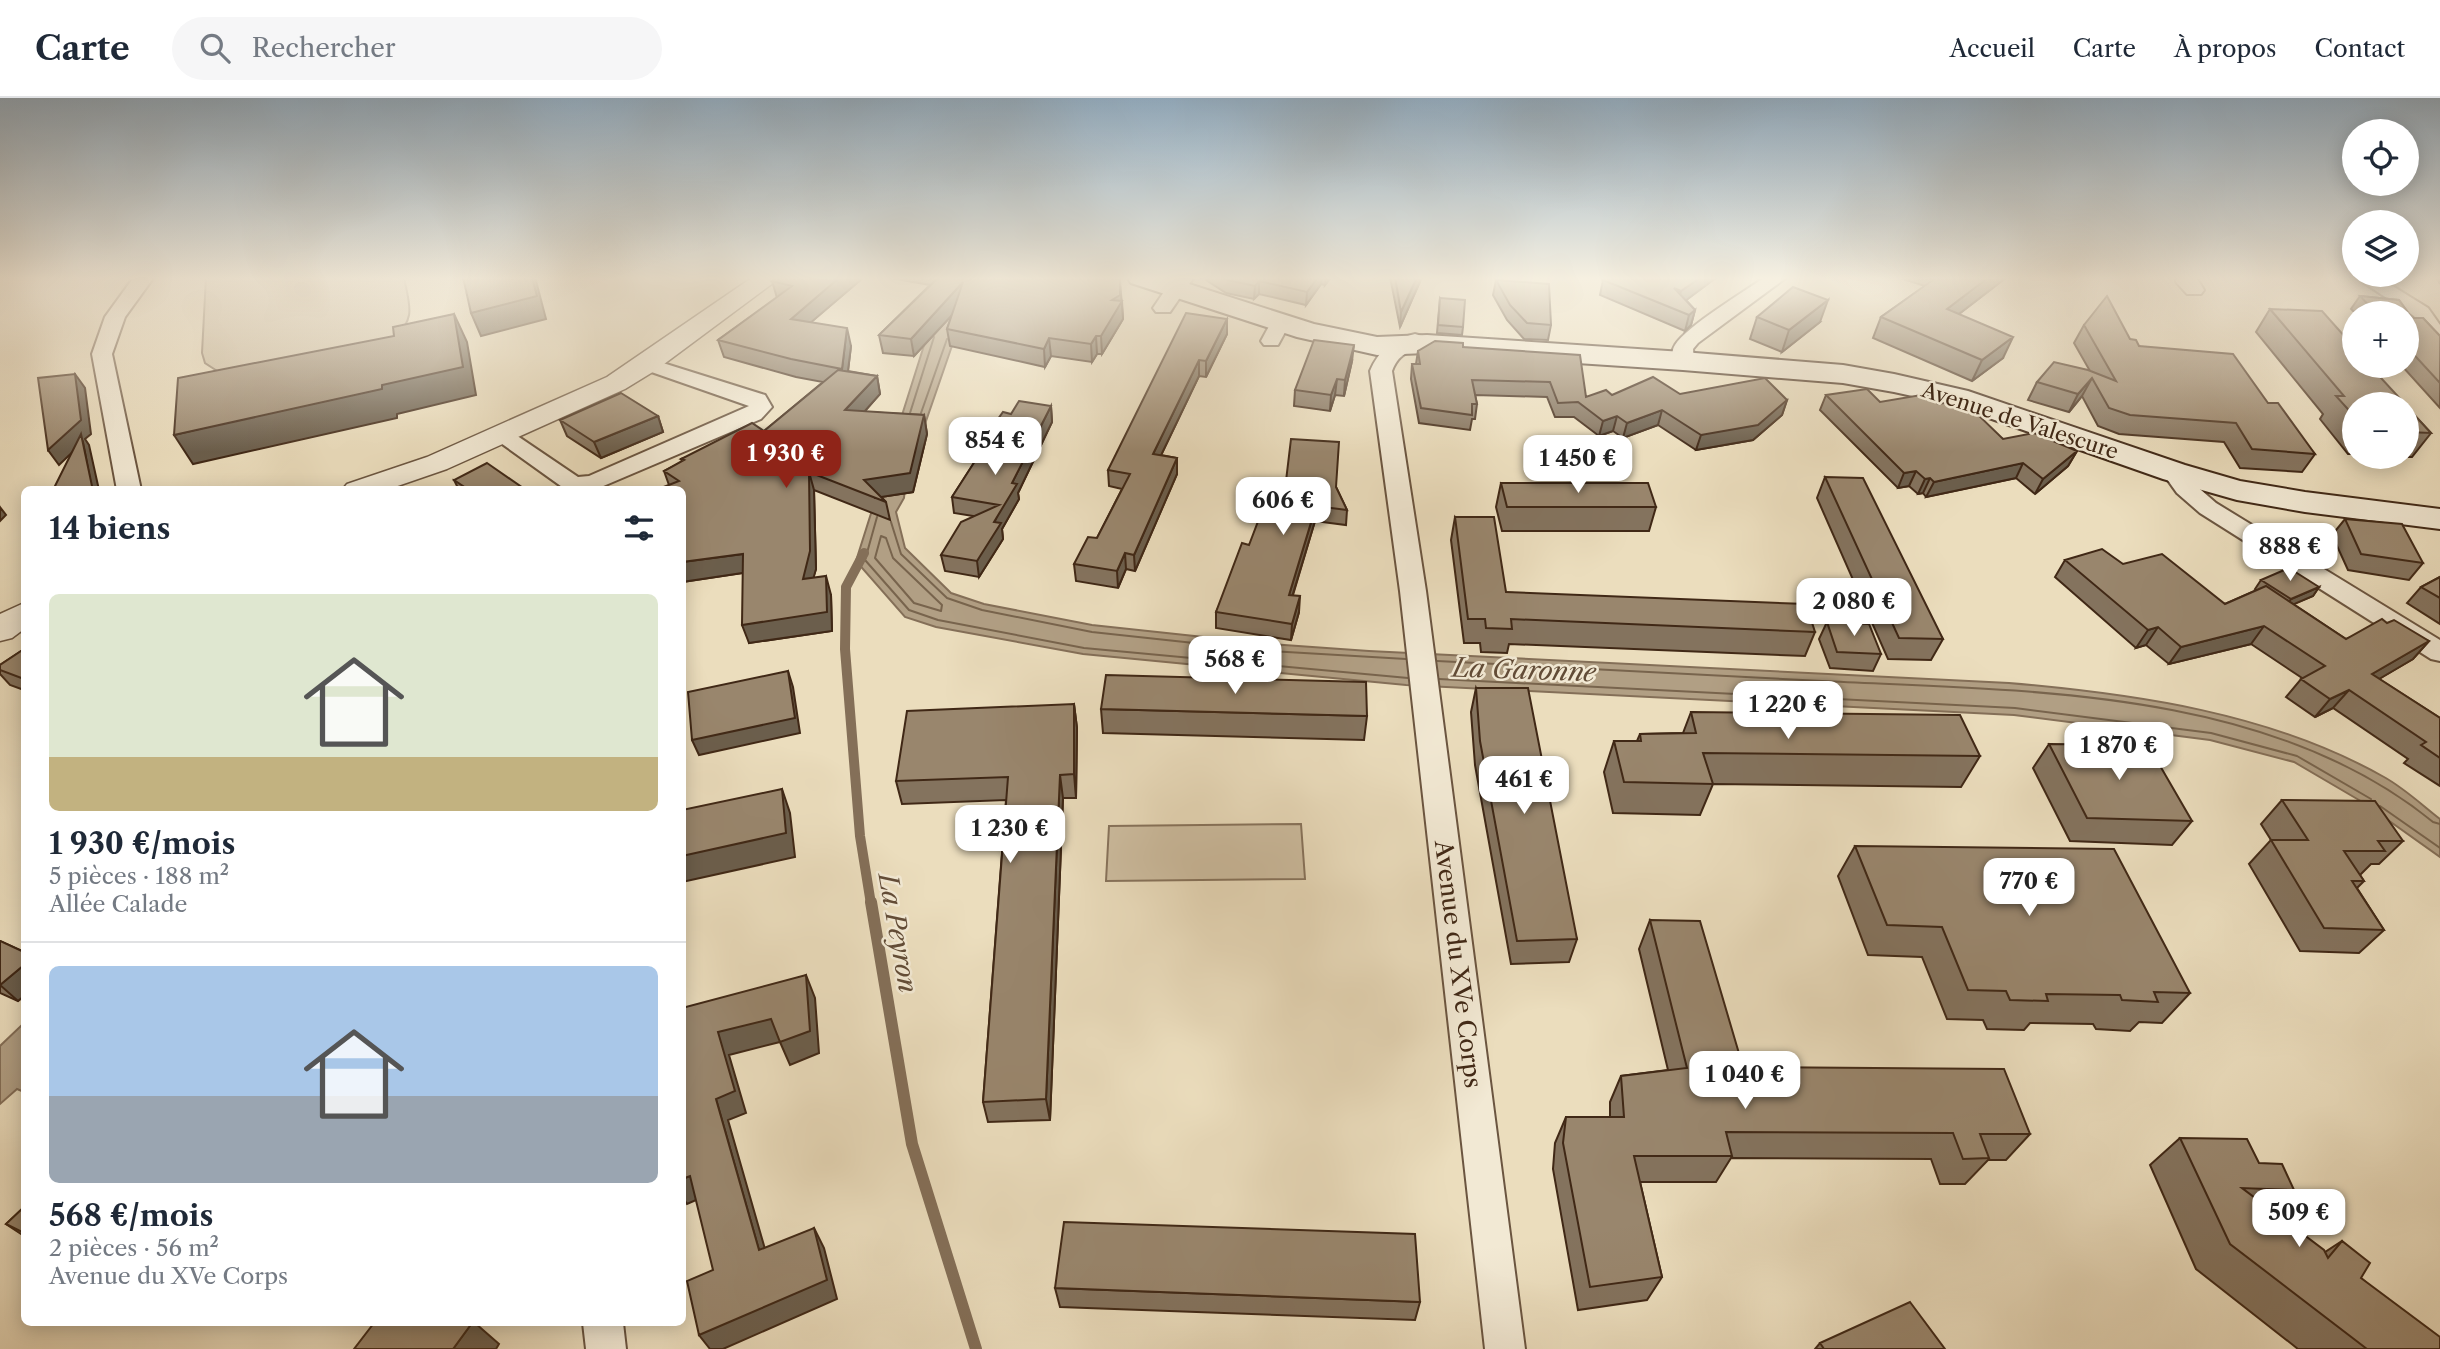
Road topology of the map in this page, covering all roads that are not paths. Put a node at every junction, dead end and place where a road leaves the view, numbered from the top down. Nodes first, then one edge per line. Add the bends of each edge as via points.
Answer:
1 (109, 335) edge
2 (687, 335) edge
3 (1307, 335) edge
4 (1347, 335) edge
5 (1697, 335) edge
6 (1405, 350) junction
7 (1683, 361) junction
8 (647, 364) junction
9 (502, 436) junction
10 (2174, 472) junction
11 (128, 486) edge
12 (379, 486) edge
13 (2440, 519) edge
14 (21, 616) edge
15 (0, 630) edge
16 (2440, 652) edge
17 (603, 1326) edge
18 (606, 1349) edge
19 (1505, 1349) edge

1 - 11 street via 102,354
2 - 8 street
3 - 6 main road, Avenue de Valescure
4 - 6 main road, Avenue de Valescure
5 - 7 street via 1683,348
6 - 7 main road, Avenue de Valescure
6 - 19 street, Avenue du XVe Corps via 1420,651
7 - 10 main road, Avenue de Valescure via 1843,374 1957,397
8 - 9 street via 579,402
8 - 9 street via 757,400 761,407 593,484 573,484
9 - 12 street
10 - 13 main road, Avenue de Valescure via 2237,490
10 - 16 street via 2208,508
14 - 15 street
17 - 18 street

